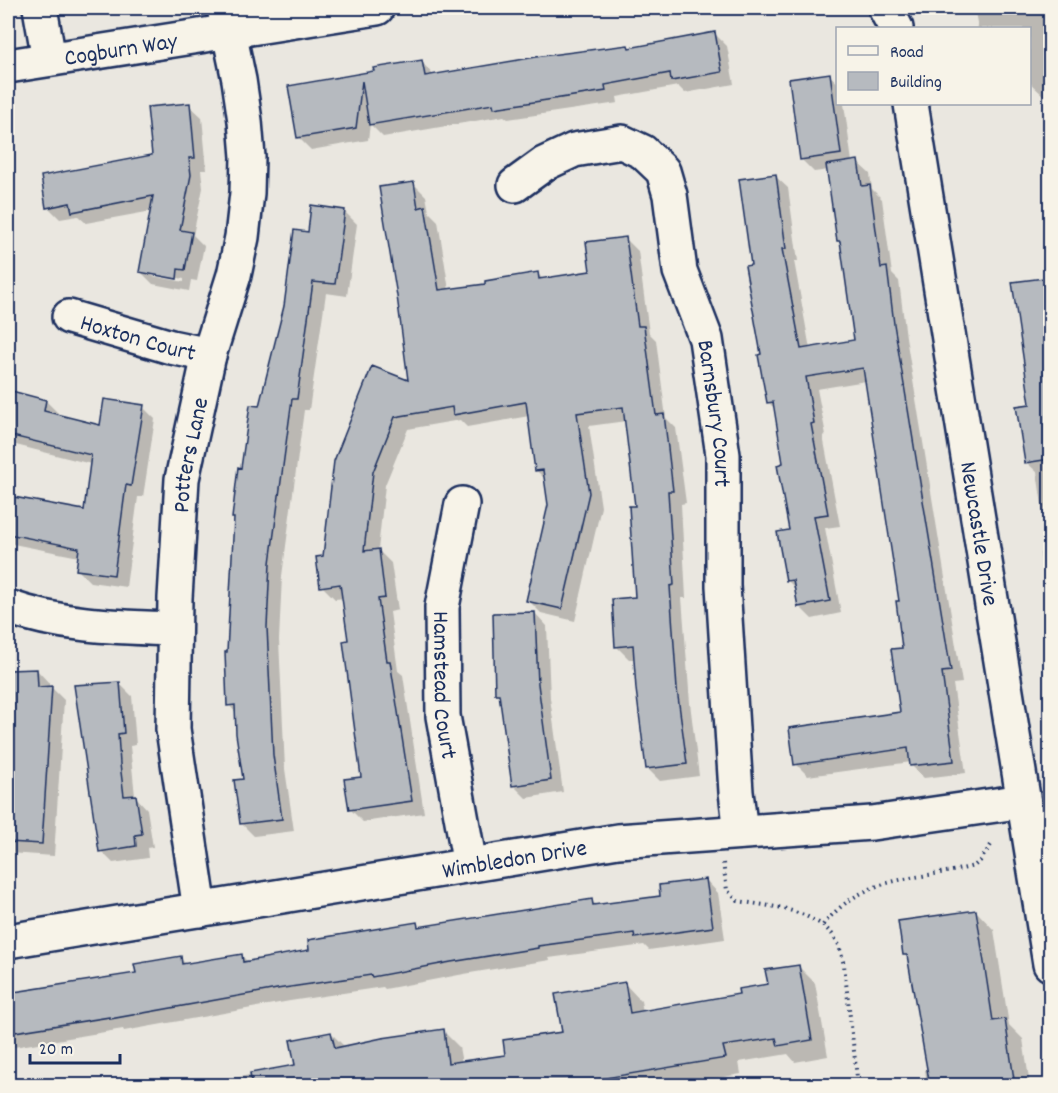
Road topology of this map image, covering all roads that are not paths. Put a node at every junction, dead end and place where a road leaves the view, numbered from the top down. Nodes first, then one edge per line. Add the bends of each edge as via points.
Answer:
1 (40, 8) edge
2 (377, 8) edge
3 (885, 8) edge
4 (906, 8) edge
5 (227, 19) edge
6 (895, 27) edge
7 (902, 27) edge
8 (49, 59) junction
9 (8, 66) edge
10 (911, 105) edge
11 (514, 185) dead end
12 (69, 317) dead end
13 (209, 355) junction
14 (462, 504) dead end
15 (8, 607) edge
16 (174, 629) junction
17 (1023, 801) junction
18 (741, 832) junction
19 (470, 865) junction
20 (200, 910) junction
21 (8, 941) edge
22 (1050, 964) edge

1 - 8 street
2 - 5 street, Cogburn Way
3 - 6 street
4 - 7 street
5 - 8 street, Cogburn Way
5 - 13 street, Potters Lane via 245,122 247,193 234,275
8 - 9 street, Cogburn Way
10 - 17 street, Newcastle Drive
11 - 18 street, Barnsbury Court via 574,150 622,142 643,152 663,171 681,271 706,339 723,455 723,586
12 - 13 street, Hoxton Court
13 - 16 street, Potters Lane via 182,479
14 - 19 street, Hamstead Court via 442,607 443,716
15 - 16 street via 73,624
16 - 20 street, Potters Lane via 172,729
17 - 18 street, Wimbledon Drive via 872,823
17 - 22 street, Newcastle Drive
18 - 19 street, Wimbledon Drive via 618,841
19 - 20 street, Wimbledon Drive
20 - 21 street, Wimbledon Drive

